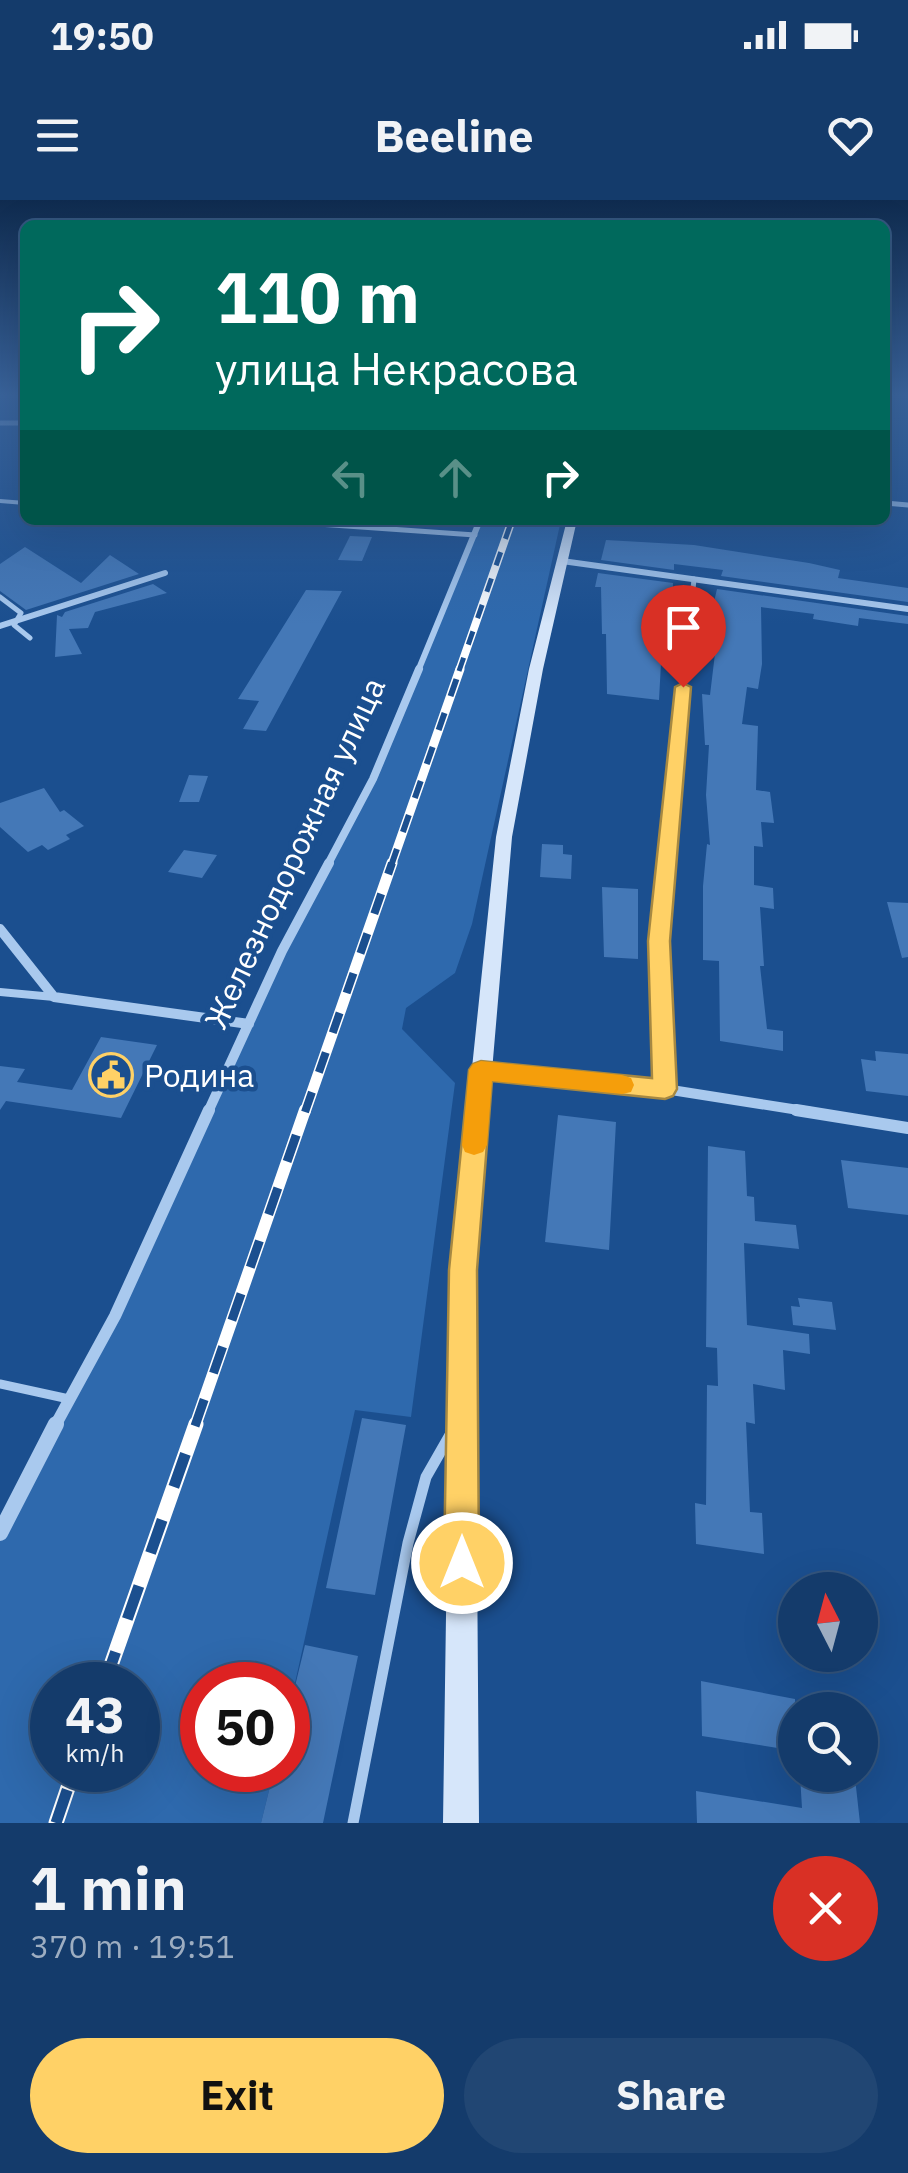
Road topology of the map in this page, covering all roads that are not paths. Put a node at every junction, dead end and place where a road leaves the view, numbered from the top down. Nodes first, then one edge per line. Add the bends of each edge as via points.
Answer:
1 (332, 525) edge
2 (478, 525) edge
3 (571, 525) edge
4 (474, 535) junction
5 (562, 561) junction
6 (165, 573) dead end
7 (694, 579) junction
8 (0, 597) edge
9 (908, 609) edge
10 (20, 619) junction
11 (0, 626) edge
12 (30, 638) dead end
13 (0, 929) edge
14 (0, 992) edge
15 (54, 997) junction
16 (249, 1024) junction
17 (481, 1070) junction
18 (665, 1089) junction
19 (908, 1128) edge
20 (0, 1384) edge
21 (69, 1399) junction
22 (461, 1416) junction
23 (0, 1534) edge
24 (353, 1823) edge
25 (461, 1823) edge

1 - 4 lane
2 - 4 street, Железнодорожная улица
3 - 5 main road
4 - 16 street, Железнодорожная улица via 373,779
5 - 7 street
5 - 17 main road via 504,838
6 - 10 street
7 - 9 street
7 - 18 lane via 659,941
8 - 10 lane via 18,609
10 - 11 street
10 - 12 lane via 14,625
13 - 15 street
14 - 15 lane
15 - 16 street
16 - 21 street, Железнодорожная улица via 115,1316
17 - 18 street
17 - 22 main road via 463,1270
18 - 19 street
20 - 21 lane
21 - 23 street, Железнодорожная улица
22 - 24 lane via 426,1476 408,1543
22 - 25 main road

